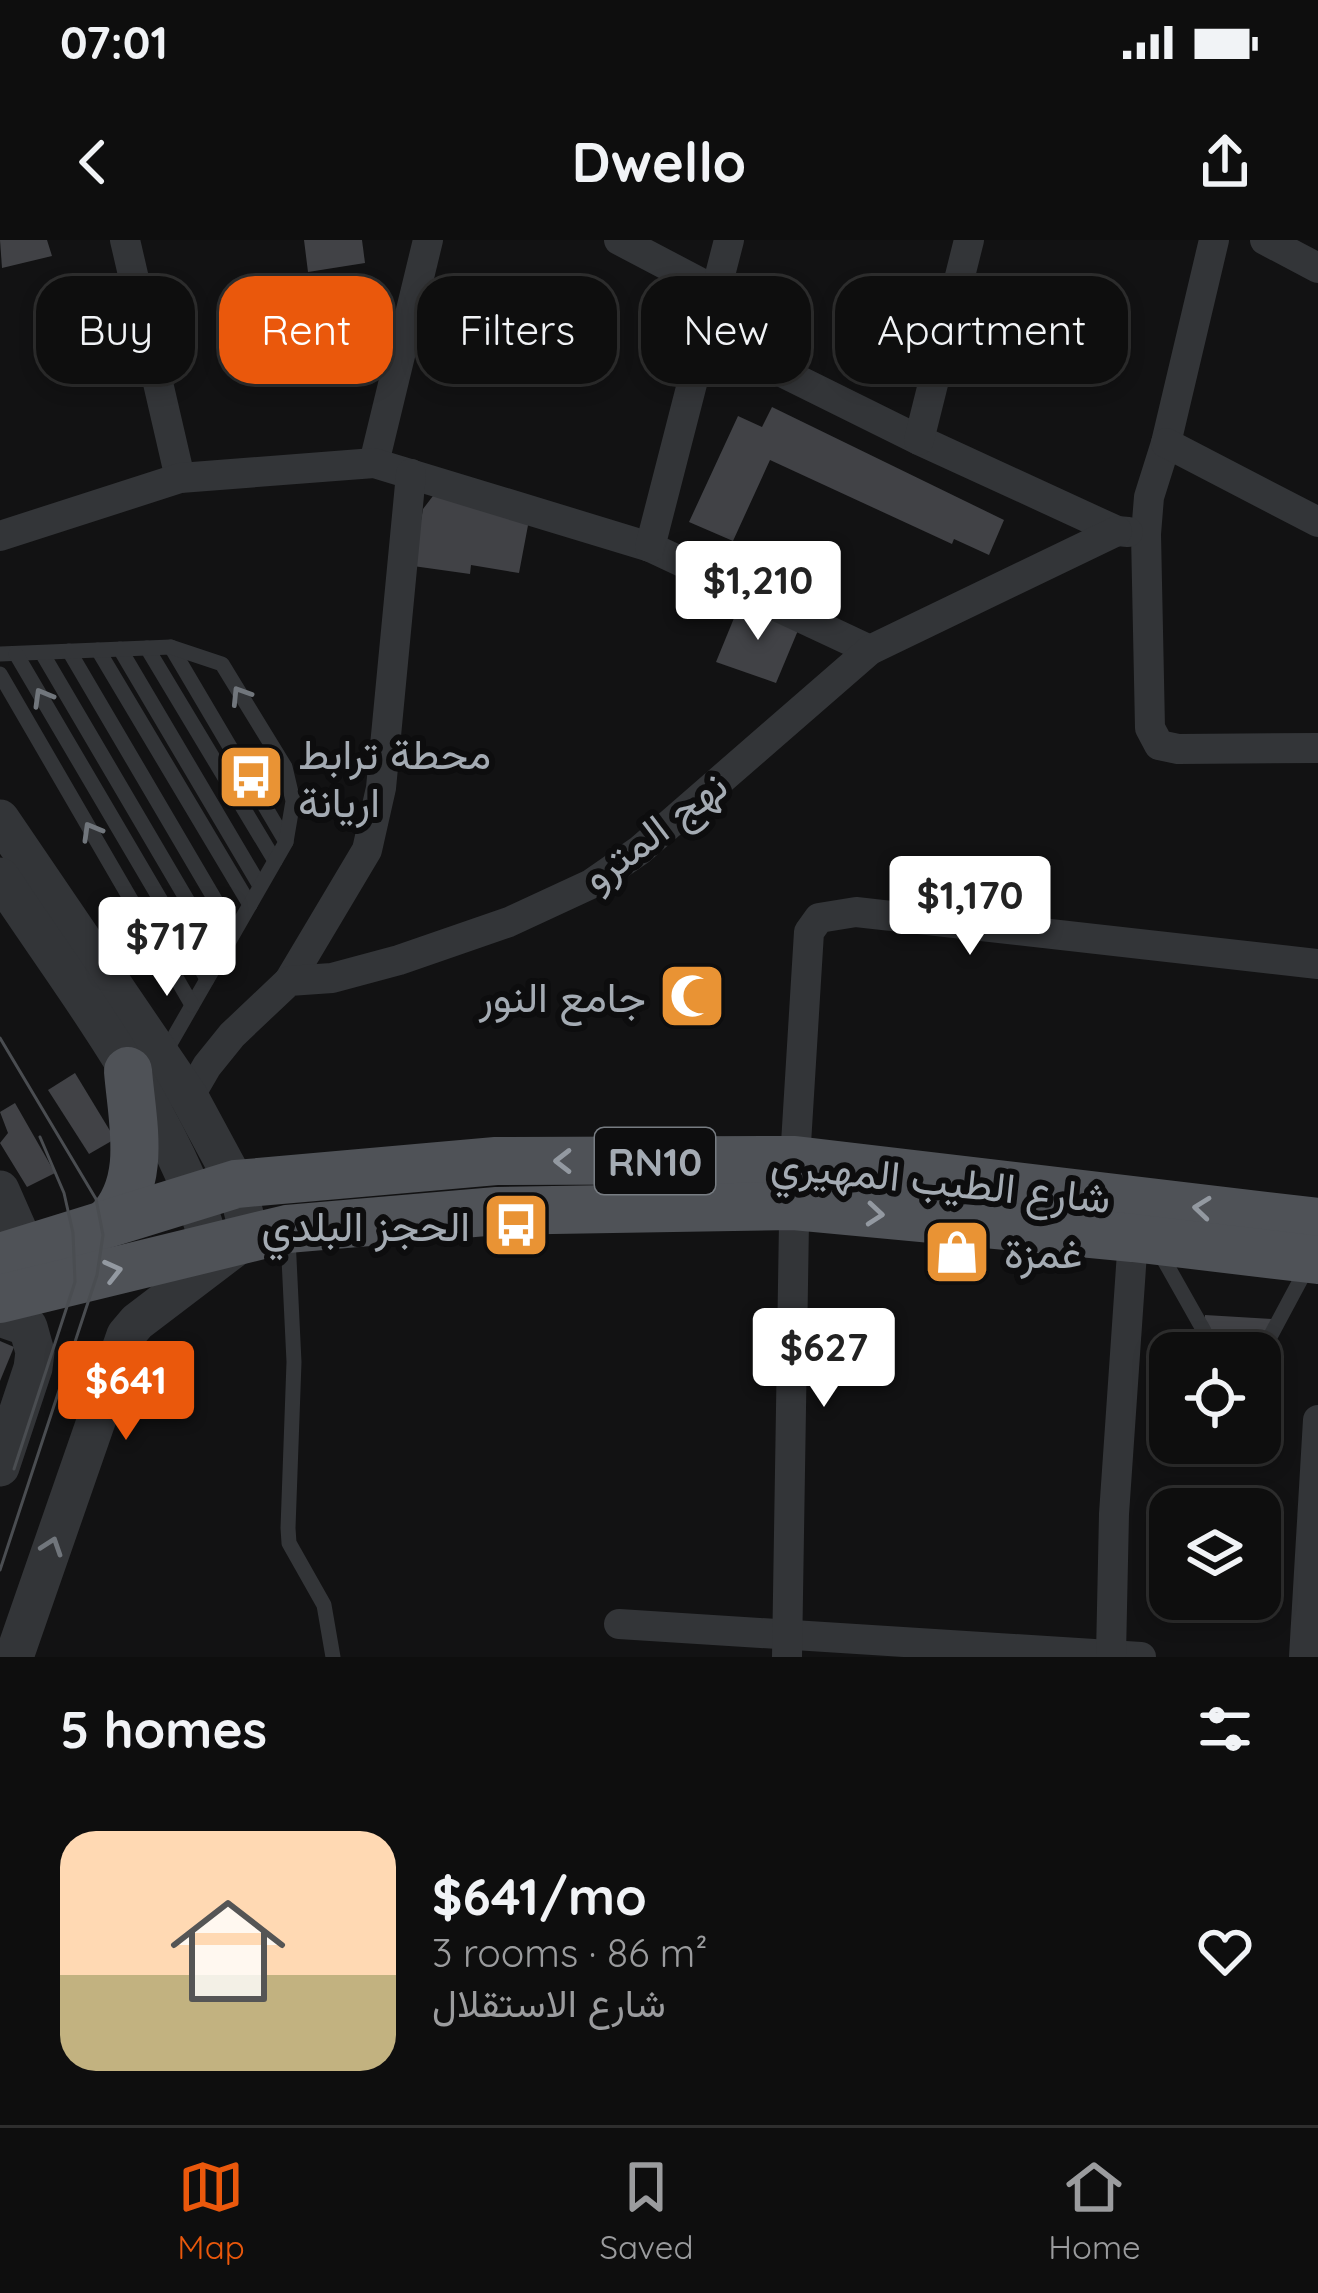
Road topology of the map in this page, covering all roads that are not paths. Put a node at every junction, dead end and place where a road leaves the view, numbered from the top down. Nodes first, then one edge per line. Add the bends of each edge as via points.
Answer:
1 (125, 240) edge
2 (428, 240) edge
3 (619, 240) edge
4 (729, 240) edge
5 (969, 240) edge
6 (1214, 240) edge
7 (1265, 240) edge
8 (1318, 268) edge
9 (687, 276) edge
10 (720, 276) edge
11 (692, 384) edge
12 (806, 384) edge
13 (919, 440) junction
14 (1166, 443) junction
15 (374, 463) junction
16 (411, 474) junction
17 (179, 478) junction
18 (1318, 522) edge
19 (1132, 532) junction
20 (0, 536) edge
21 (650, 548) junction
22 (171, 647) junction
23 (147, 648) junction
24 (120, 649) junction
25 (98, 650) junction
26 (870, 650) junction
27 (69, 651) junction
28 (42, 653) junction
29 (8, 654) edge
30 (0, 674) edge
31 (1318, 748) edge
32 (0, 820) edge
33 (286, 842) junction
34 (274, 861) junction
35 (0, 877) edge
36 (260, 886) junction
37 (250, 905) junction
38 (234, 932) junction
39 (220, 956) junction
40 (1318, 964) edge
41 (207, 979) junction
42 (290, 981) junction
43 (192, 1005) junction
44 (145, 1065) junction
45 (189, 1097) junction
46 (794, 1183) junction
47 (0, 1190) edge
48 (216, 1190) junction
49 (108, 1222) junction
50 (249, 1238) junction
51 (1143, 1239) junction
52 (1316, 1247) edge
53 (13, 1253) edge
54 (0, 1299) edge
55 (0, 1317) edge
56 (1204, 1331) dead end
57 (1272, 1332) edge
58 (9, 1408) edge
59 (1318, 1420) edge
60 (0, 1466) edge
61 (620, 1624) dead end
62 (788, 1646) edge
63 (1126, 1656) edge
64 (14, 1657) edge
65 (333, 1657) edge
66 (1304, 1657) edge

1 - 17 street
2 - 15 street
3 - 9 street
4 - 10 street
5 - 13 street
6 - 14 street
7 - 8 street
11 - 21 street
12 - 13 street
13 - 19 street
14 - 18 street
14 - 19 street
15 - 16 street
15 - 17 street
16 - 21 street
16 - 42 street via 381,788 367,850
17 - 20 street
19 - 26 street, نهج المترو
19 - 31 street via 1150,728 1159,745
21 - 26 street
22 - 23 lane
22 - 33 lane
33 -> 22 lane via 293,801 285,767 222,664
23 - 24 lane
23 - 34 lane
24 - 25 lane
24 - 36 lane
25 - 27 lane
25 - 37 lane
26 - 42 street, نهج المترو via 590,884 399,960
27 - 28 lane
27 - 38 lane
28 - 29 lane
28 - 39 lane
41 -> 29 lane
43 -> 30 lane
32 - 44 street
33 - 34 lane
34 - 36 lane
35 - 44 street
36 - 37 lane
37 - 38 lane
38 - 39 lane
39 - 41 lane
40 - 46 street via 856,912 819,917 809,932
41 - 43 lane
42 - 45 street via 232,1035
43 - 44 lane
44 - 45 street
44 - 48 street
44 - 49 main road via 128,1197
45 - 48 street
46 -> 48 main road, شارع الطيب المهيري / RN10 via 496,1161
46 - 50 main road, شارع الطيب المهيري / RN10
46 -> 51 main road, شارع الطيب المهيري / RN10
52 -> 46 main road, شارع الطيب المهيري / RN10
46 - 62 street
47 - 53 street
48 - 49 main road, شارع الطيب المهيري / RN10
48 - 50 street
49 - 53 main road, شارع الطيب المهيري / RN10
54 -> 50 main road, شارع الطيب المهيري / RN10
64 -> 50 street via 126,1335
50 - 65 lane via 294,1362 290,1543 324,1605
51 - 52 main road, شارع الطيب المهيري / RN10
51 - 56 lane
51 - 63 street via 1114,1514
52 - 57 lane
55 - 58 street via 20,1321 32,1336 33,1368
58 - 60 street
59 - 66 street
61 - 62 street
62 - 63 street

